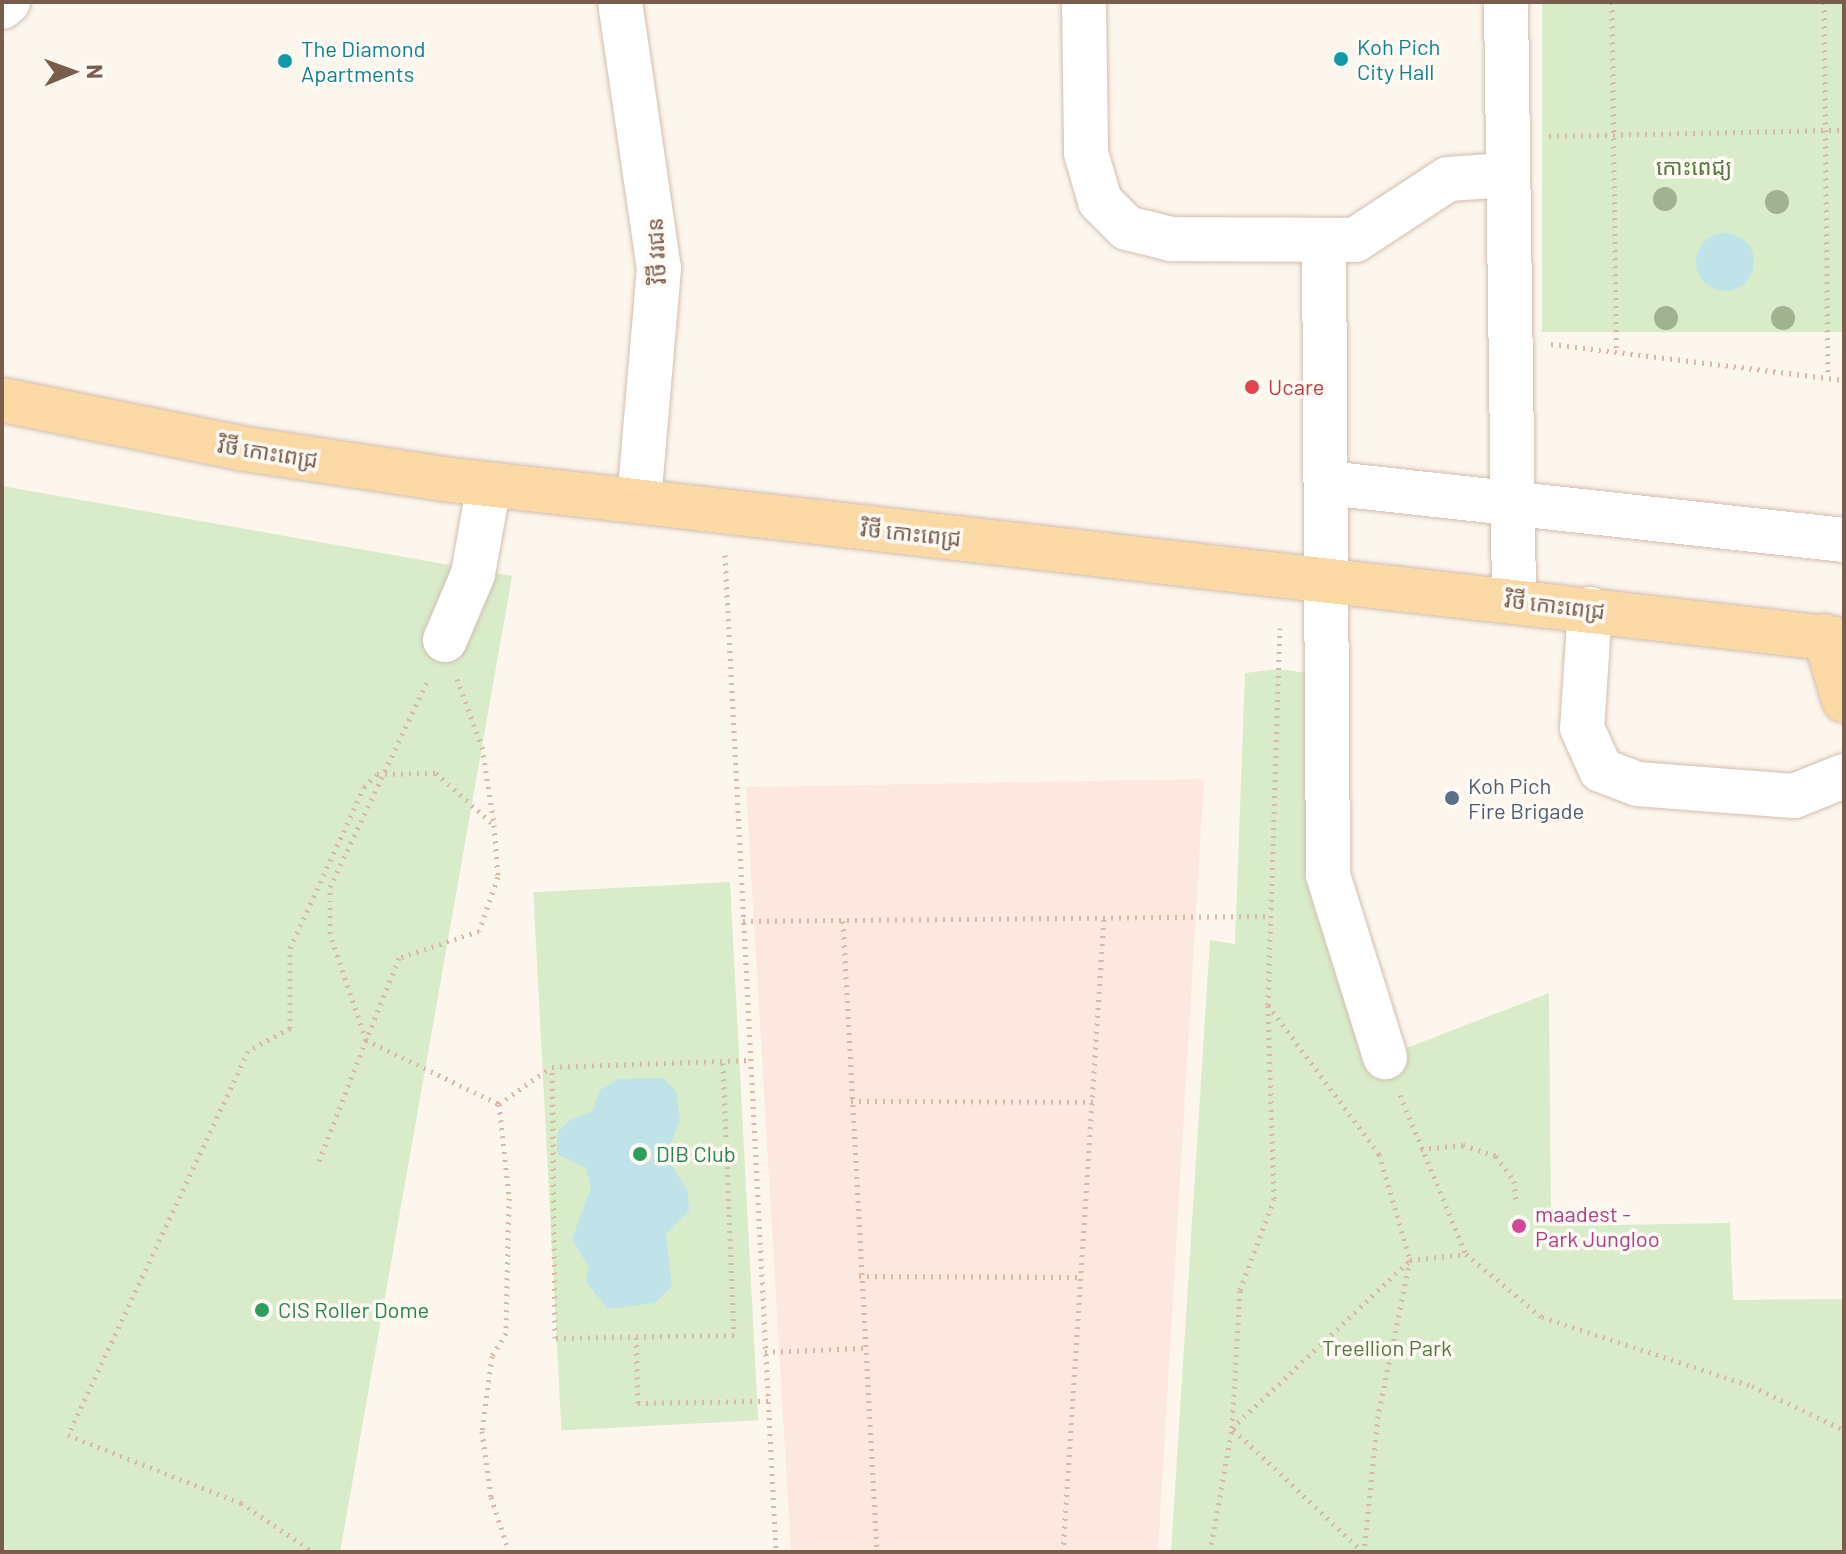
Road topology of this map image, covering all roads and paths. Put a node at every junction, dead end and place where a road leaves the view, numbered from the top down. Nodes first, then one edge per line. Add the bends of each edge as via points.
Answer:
1 (8, 2) edge
2 (620, 2) edge
3 (1084, 2) edge
4 (1506, 2) edge
5 (1612, 2) edge
6 (1824, 2) edge
7 (2, 7) edge
8 (1844, 130) edge
9 (1825, 131) junction
10 (1614, 135) junction
11 (1507, 155) junction
12 (1324, 241) junction
13 (1510, 339) junction
14 (1616, 352) junction
15 (1828, 377) junction
16 (1844, 380) edge
17 (2, 400) edge
18 (1327, 483) junction
19 (489, 484) junction
20 (1513, 500) junction
21 (639, 501) junction
22 (732, 512) junction
23 (1844, 540) edge
24 (1284, 575) junction
25 (1327, 580) junction
26 (1514, 600) junction
27 (1590, 609) junction
28 (1838, 636) edge
29 (445, 640) junction
30 (1844, 700) edge
31 (1844, 776) edge
32 (494, 825) junction
33 (1270, 916) junction
34 (1104, 917) junction
35 (743, 921) junction
36 (843, 921) junction
37 (1268, 1005) junction
38 (366, 1040) junction
39 (1385, 1057) joint
40 (750, 1060) junction
41 (723, 1063) junction
42 (552, 1067) junction
43 (851, 1101) junction
44 (1097, 1102) junction
45 (499, 1104) junction
46 (1421, 1149) junction
47 (319, 1161) dead end
48 (1516, 1202) dead end
49 (1466, 1254) junction
50 (1410, 1260) junction
51 (859, 1276) junction
52 (1083, 1277) junction
53 (636, 1337) junction
54 (863, 1348) junction
55 (765, 1352) junction
56 (768, 1401) junction
57 (1232, 1428) junction
58 (1844, 1430) edge
59 (313, 1552) edge
60 (509, 1552) edge
61 (776, 1552) edge
62 (877, 1552) edge
63 (1063, 1552) edge
64 (1210, 1552) edge
65 (1364, 1552) edge

1 - 7 street
2 - 21 street, វិថី វរជន via 659,268
3 - 12 street via 1086,153 1100,201 1127,228 1171,239
4 - 11 street
5 - 10 path
6 - 9 path
8 - 9 path
9 - 10 path
9 - 15 path
10 - 11 path
10 - 14 path
11 - 12 street via 1448,179 1355,240
11 - 13 street
12 - 18 street
13 - 14 path
13 - 20 street
14 - 15 path
15 - 16 path
17 - 19 main road, វិថី កោះពេជ្រ via 239,448
18 - 20 street
18 - 25 street
19 - 21 main road, វិថី កោះពេជ្រ
19 - 29 street via 473,574
20 - 23 street
20 - 26 street
21 - 22 main road, វិថី កោះពេជ្រ
22 - 24 main road, វិថី កោះពេជ្រ
22 - 35 path via 724,566
24 - 25 main road, វិថី កោះពេជ្រ
24 - 33 path
25 - 26 main road, វិថី កោះពេជ្រ
25 - 39 street via 1328,875
26 - 27 main road, វិថី កោះពេជ្រ
27 - 28 main road, វិថី កោះពេជ្រ
27 - 31 street via 1582,728 1601,770 1637,784 1794,796
28 - 30 main road
29 - 32 path via 482,747
29 - 38 path via 330,887 334,948
32 - 38 path via 498,877 479,931 399,958
32 - 59 path, bridge via 436,773 377,774 364,787 290,948 290,1028 248,1051 68,1435 241,1503
33 - 34 path
33 - 37 path
34 - 36 path
34 - 44 path
35 - 36 path
35 - 40 path
36 - 43 path
37 - 50 path via 1379,1154
37 - 57 path via 1274,1199 1240,1290
38 - 45 path
38 - 47 path
39 - 46 path
40 - 41 path
40 - 55 path
41 - 42 path
41 - 53 path via 734,1335
42 - 45 path
42 - 53 path via 555,1338
43 - 44 path
43 - 51 path
44 - 52 path
45 - 60 path via 509,1198 506,1333 492,1356 482,1431 491,1497
46 - 48 path via 1463,1145 1496,1156 1514,1181
46 - 49 path
49 - 50 path
49 - 58 path via 1542,1317 1752,1386
50 - 57 path
50 - 65 path via 1378,1416
51 - 52 path
51 - 54 path
52 - 63 path
53 - 56 path via 638,1403
54 - 55 path
54 - 62 path
55 - 56 path
56 - 61 path
57 - 64 path
57 - 65 path

